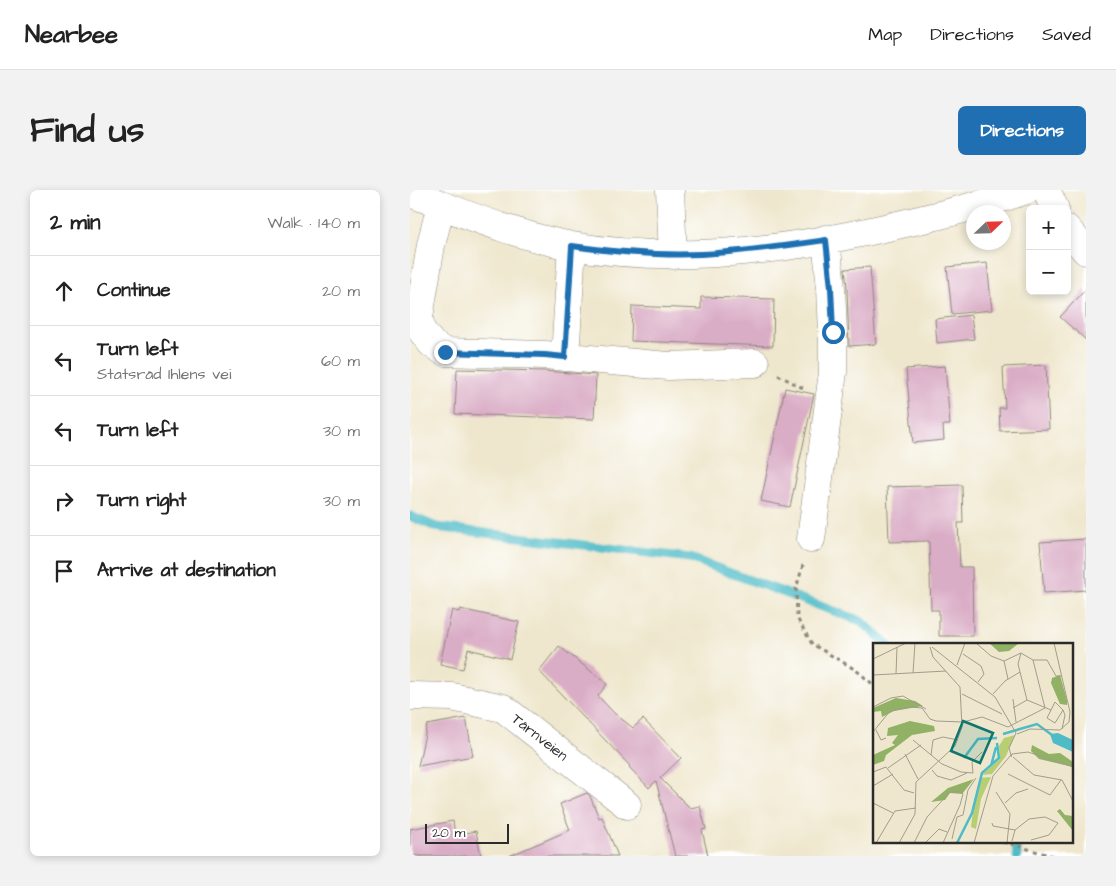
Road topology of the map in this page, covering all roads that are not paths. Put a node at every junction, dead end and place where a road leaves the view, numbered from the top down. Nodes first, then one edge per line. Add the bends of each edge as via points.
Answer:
1 (670, 190) edge
2 (1027, 190) edge
3 (1046, 190) edge
4 (410, 193) edge
5 (441, 205) junction
6 (1053, 205) edge
7 (1071, 234) edge
8 (826, 240) junction
9 (572, 246) junction
10 (1086, 251) edge
11 (673, 254) junction
12 (565, 357) junction
13 (765, 368) road end
14 (811, 539) road end
15 (410, 696) edge
16 (627, 805) dead end

1 - 11 street
2 - 8 street via 953,212
3 - 6 street
4 - 5 street
5 - 9 street via 502,228
5 - 12 street via 419,317 421,330 432,344 445,352
7 - 10 street
8 - 11 street via 728,252
8 - 14 street via 833,372
9 - 11 street via 628,253
9 - 12 street
12 - 13 street via 668,366
15 - 16 street, Tårnveien via 452,698 503,708

